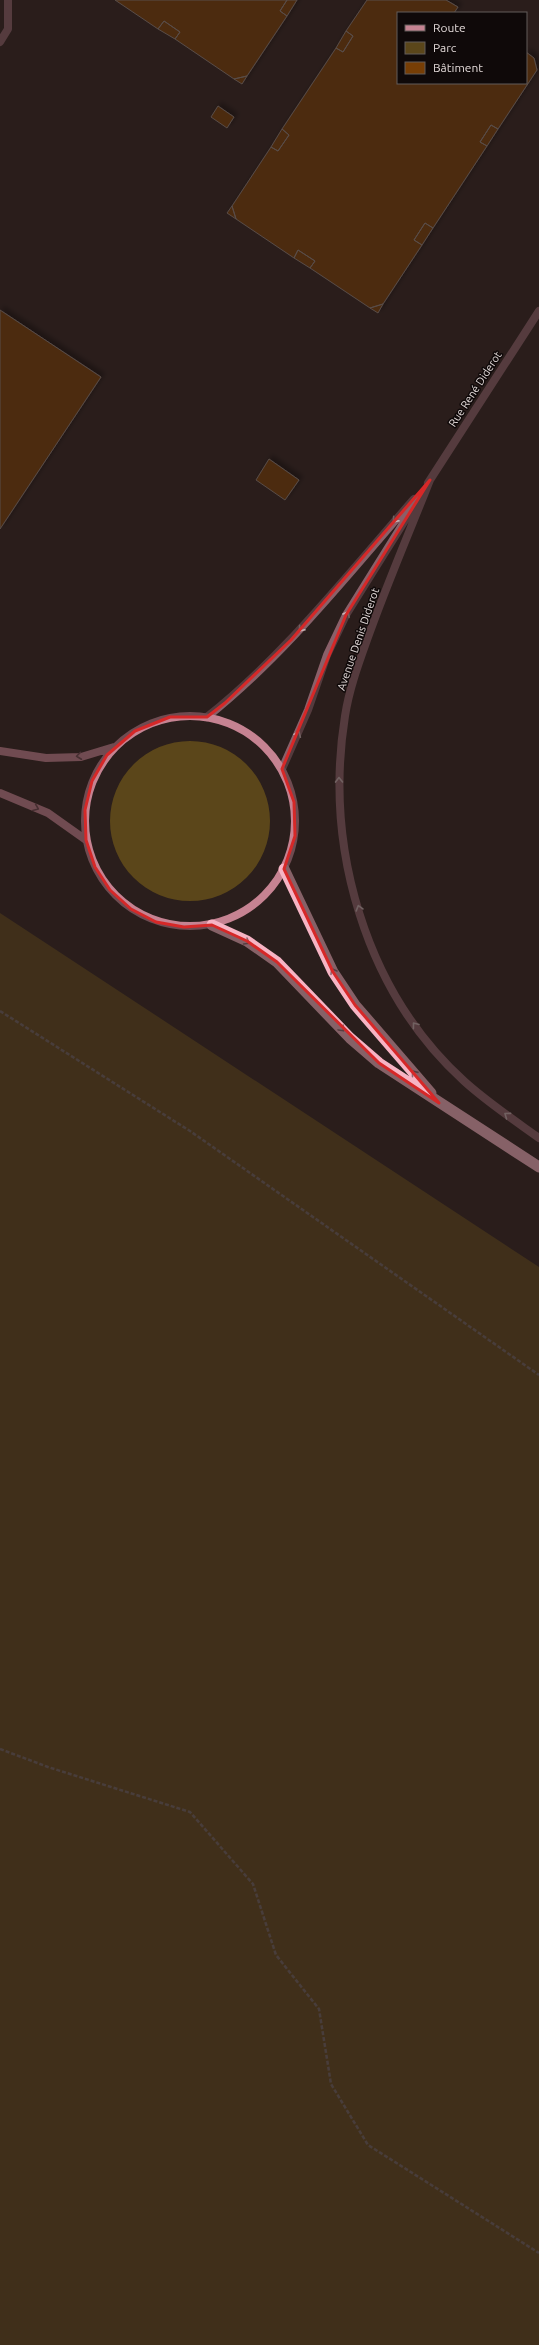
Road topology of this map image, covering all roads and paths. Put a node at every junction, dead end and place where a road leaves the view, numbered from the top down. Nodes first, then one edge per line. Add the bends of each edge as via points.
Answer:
1 (8, 0) edge
2 (0, 42) edge
3 (539, 311) edge
4 (430, 480) junction
5 (207, 716) junction
6 (117, 747) junction
7 (0, 751) edge
8 (282, 770) junction
9 (0, 793) edge
10 (86, 840) junction
11 (284, 869) junction
12 (212, 925) junction
13 (0, 1011) edge
14 (438, 1103) junction
15 (539, 1138) edge
16 (539, 1167) edge
17 (539, 1375) edge
18 (0, 1749) edge
19 (539, 2253) edge

1 - 2 street via 8,29
3 - 4 street, Rue René Diderot
4 -> 5 street via 291,640
8 -> 4 street via 308,710 327,655 346,615
15 -> 4 street, Avenue Denis Diderot via 463,1080 421,1033 399,1003 370,944 352,886 344,846 339,775 345,715 354,678 375,616
5 - 6 main road via 170,717 135,731
5 - 8 main road via 237,726 263,744
6 -> 7 main road via 80,757 46,758
6 - 10 main road via 107,755 92,781 85,810
8 - 11 main road via 294,802 295,836
9 -> 10 main road via 48,813 68,830
10 - 12 main road via 95,867 110,890 131,909 156,922 184,927
11 - 12 main road via 266,895 248,909
14 -> 11 highway via 351,999 330,965
12 -> 14 highway via 247,941 277,962 350,1038 379,1063
13 - 17 path via 190,1131
14 - 16 highway
18 - 19 path via 190,1812 253,1884 276,1954 319,2009 331,2084 368,2145

